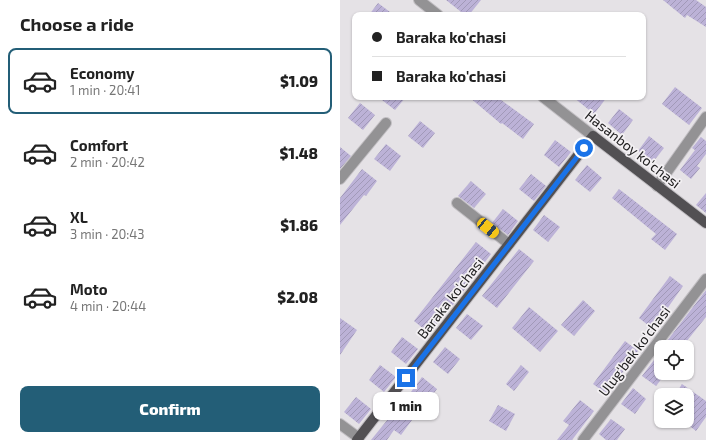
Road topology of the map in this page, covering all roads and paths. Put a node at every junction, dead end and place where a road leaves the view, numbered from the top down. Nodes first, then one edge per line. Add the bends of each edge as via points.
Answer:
1 (419, 0) edge
2 (434, 12) edge
3 (547, 100) edge
4 (706, 117) edge
5 (386, 123) dead end
6 (593, 136) junction
7 (341, 177) edge
8 (657, 186) junction
9 (457, 203) dead end
10 (706, 224) edge
11 (509, 244) junction
12 (706, 279) edge
13 (340, 424) edge
14 (358, 439) edge
15 (584, 440) edge

1 - 2 street
3 - 6 street, Hasanboy ko'chasi
4 - 8 street
5 - 7 street
6 - 8 main road, Hasanboy ko'chasi
6 - 11 main road, Baraka ko'chasi
8 - 10 main road, Hasanboy ko'chasi
9 - 11 street
11 - 14 main road, Baraka ko'chasi
12 - 15 street, Ulug'bek ko'chasi
13 - 14 street

